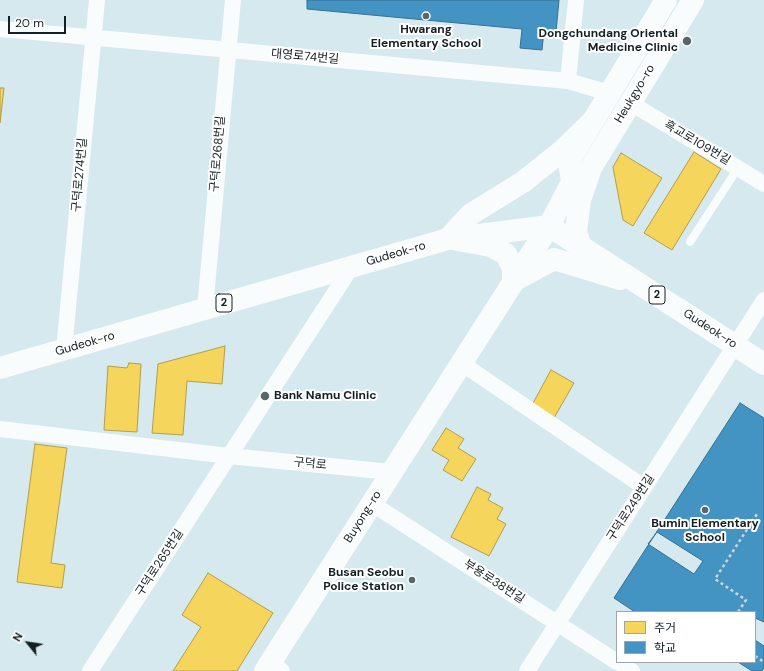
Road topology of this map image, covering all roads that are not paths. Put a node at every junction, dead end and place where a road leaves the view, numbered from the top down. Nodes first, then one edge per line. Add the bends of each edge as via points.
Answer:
1 (96, 0) edge
2 (233, 0) edge
3 (576, 0) edge
4 (666, 0) edge
5 (692, 0) edge
6 (0, 29) edge
7 (93, 38) junction
8 (228, 50) junction
9 (568, 81) junction
10 (609, 93) junction
11 (629, 102) junction
12 (593, 121) junction
13 (593, 163) junction
14 (738, 168) junction
15 (572, 182) junction
16 (764, 184) edge
17 (549, 226) junction
18 (448, 238) junction
19 (690, 242) dead end
20 (580, 245) junction
21 (352, 266) junction
22 (513, 282) junction
23 (644, 286) junction
24 (764, 300) edge
25 (205, 309) junction
26 (735, 345) junction
27 (64, 350) junction
28 (461, 363) junction
29 (764, 364) edge
30 (0, 368) edge
31 (0, 429) edge
32 (229, 456) junction
33 (391, 472) junction
34 (644, 487) junction
35 (371, 503) junction
36 (557, 623) junction
37 (616, 661) edge
38 (619, 663) edge
39 (272, 668) edge
40 (90, 671) edge
41 (527, 671) edge
42 (632, 671) edge

1 - 7 street, 구덕로274번길
2 - 8 street, 구덕로268번길
3 - 9 street
4 - 10 main road, Heukgyo-ro
5 - 11 main road, Heukgyo-ro
6 - 7 street, 대영로74번길
7 - 8 street, 대영로74번길
7 - 27 street, 구덕로274번길
8 - 9 street, 대영로74번길
8 - 25 street, 구덕로268번길
9 - 10 street, 대영로74번길
10 - 12 main road, Heukgyo-ro
11 - 13 main road, Heukgyo-ro
11 - 14 street, 흑교로109번길
12 - 15 main road, Heukgyo-ro via 569,161
12 - 18 main road via 524,182 471,214
13 - 15 main road, Heukgyo-ro via 589,171
13 - 20 main road via 580,200 576,231
14 - 16 street, 흑교로109번길
14 - 19 lane
15 - 17 main road, Heukgyo-ro
17 - 18 main road, Gudeok-ro / 2
17 - 20 main road, Gudeok-ro / 2
17 - 22 main road, Buyong-ro
18 - 21 main road, Gudeok-ro / 2
18 - 22 main road via 491,246 506,254 513,268
20 - 23 main road, Gudeok-ro / 2
21 - 25 main road, Gudeok-ro / 2
21 - 32 street, 구덕로265번길
22 - 23 main road via 554,259
22 - 28 main road, Buyong-ro
23 - 26 main road, Gudeok-ro / 2
24 - 26 street, 구덕로249번길
25 - 27 main road, Gudeok-ro / 2
26 - 29 main road, Gudeok-ro / 2
26 - 34 street, 구덕로249번길
27 - 30 main road, Gudeok-ro / 2
28 - 33 main road, Buyong-ro
28 - 34 street
31 - 32 street
32 - 33 street, 구덕로
32 - 40 street, 구덕로265번길
33 - 35 main road, Buyong-ro
34 - 36 street, 구덕로249번길
35 - 36 street, 부용로38번길
35 - 39 main road, Buyong-ro
36 - 37 street, 부용로38번길
36 - 41 street, 구덕로249번길
38 - 42 street, 부용로38번길

